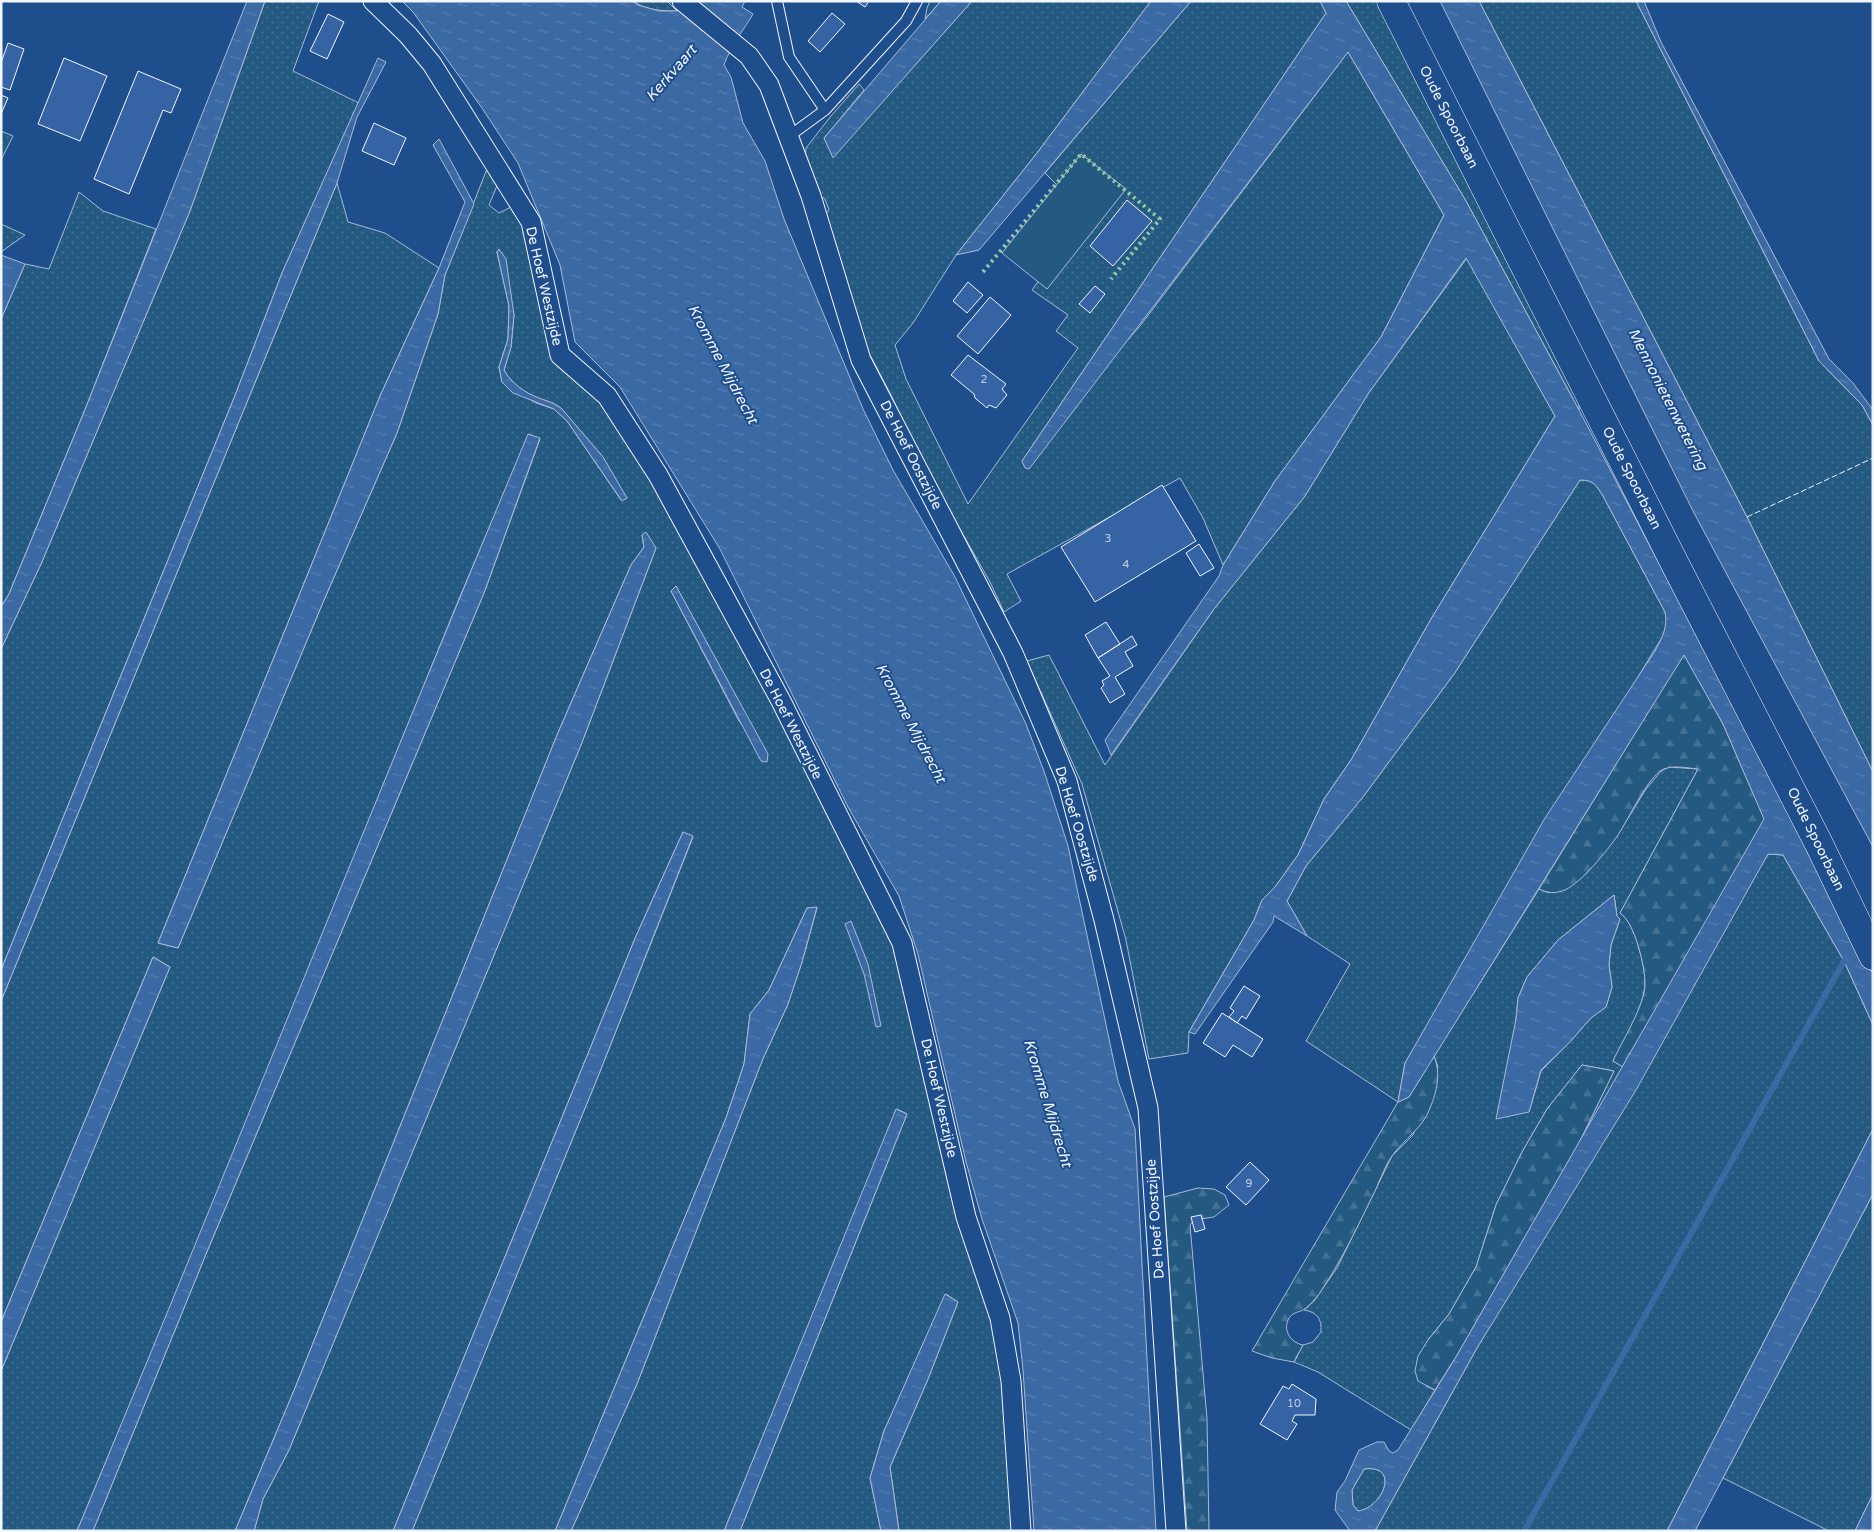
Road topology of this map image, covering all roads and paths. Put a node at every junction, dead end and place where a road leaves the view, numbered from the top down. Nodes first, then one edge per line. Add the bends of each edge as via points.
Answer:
1 (373, 1) edge
2 (682, 1) edge
3 (777, 1) edge
4 (917, 1) edge
5 (1391, 1) edge
6 (825, 110) junction
7 (788, 138) junction
8 (1873, 956) edge
9 (1021, 1531) edge
10 (1176, 1531) edge

1 - 9 street, De Hoef Westzijde via 432,64 531,222 560,355 607,396 658,475 781,702 902,943 966,1217 1000,1318 1011,1381
2 - 7 street via 749,56 769,85
3 - 6 lane via 789,57
4 - 6 lane via 906,21
5 - 8 street, Oude Spoorbaan
6 - 7 lane
7 - 10 street, De Hoef Oostzijde via 811,196 861,360 1013,653 1077,812 1148,1108

